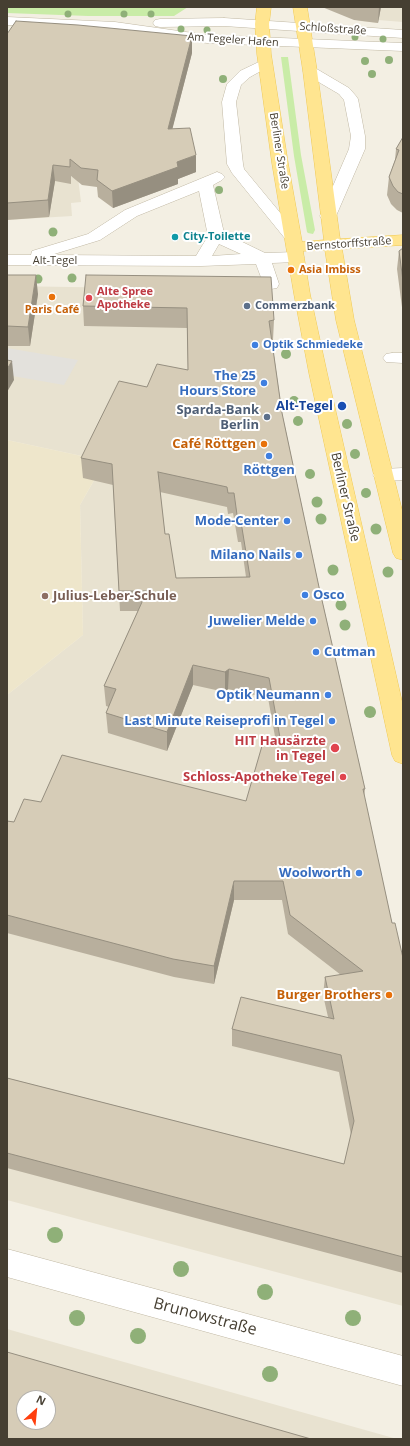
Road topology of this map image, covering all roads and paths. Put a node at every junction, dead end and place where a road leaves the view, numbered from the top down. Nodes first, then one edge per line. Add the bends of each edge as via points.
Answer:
1 (264, 7) edge
2 (300, 7) edge
3 (7, 21) edge
4 (262, 24) junction
5 (115, 26) junction
6 (302, 27) junction
7 (403, 34) edge
8 (263, 42) junction
9 (305, 44) junction
10 (403, 47) edge
11 (265, 63) junction
12 (310, 71) junction
13 (328, 216) junction
14 (216, 236) junction
15 (403, 240) edge
16 (333, 245) junction
17 (294, 247) junction
18 (262, 258) junction
19 (12, 260) edge
20 (201, 261) junction
21 (271, 284) edge
22 (403, 474) edge
23 (383, 475) junction
24 (403, 553) edge
25 (403, 755) edge
26 (7, 1263) edge
27 (403, 1371) edge

1 - 4 main road, Berliner Straße
2 - 6 main road
3 - 5 street, Am Tegeler Hafen
4 - 5 street, Am Tegeler Hafen via 184,22
4 - 6 street, Schloßstraße
4 - 8 main road, Berliner Straße
5 - 8 street, Am Tegeler Hafen via 207,39
6 - 7 street, Schloßstraße
6 - 9 main road
8 - 9 street, Am Tegeler Hafen
8 - 11 main road, Berliner Straße
9 - 10 street, Schloßstraße
9 - 12 main road
11 - 17 main road, Berliner Straße
11 - 17 street, Berliner Straße via 245,74 234,84 229,102 235,164
12 - 13 main road
12 - 13 street via 344,91 351,99 358,136 356,149
13 - 16 main road
14 - 18 street
14 - 19 street via 211,180 131,212 94,237
14 - 20 street
15 - 16 main road, Bernstorffstraße
16 - 17 main road, Bernstorffstraße
16 - 23 main road via 348,336
17 - 18 street, Alt-Tegel
17 - 25 main road, Berliner Straße via 318,373
18 - 20 street, Alt-Tegel
18 - 21 street
19 - 20 street, Alt-Tegel
22 - 23 street
23 - 24 main road
26 - 27 street, Brunowstraße

